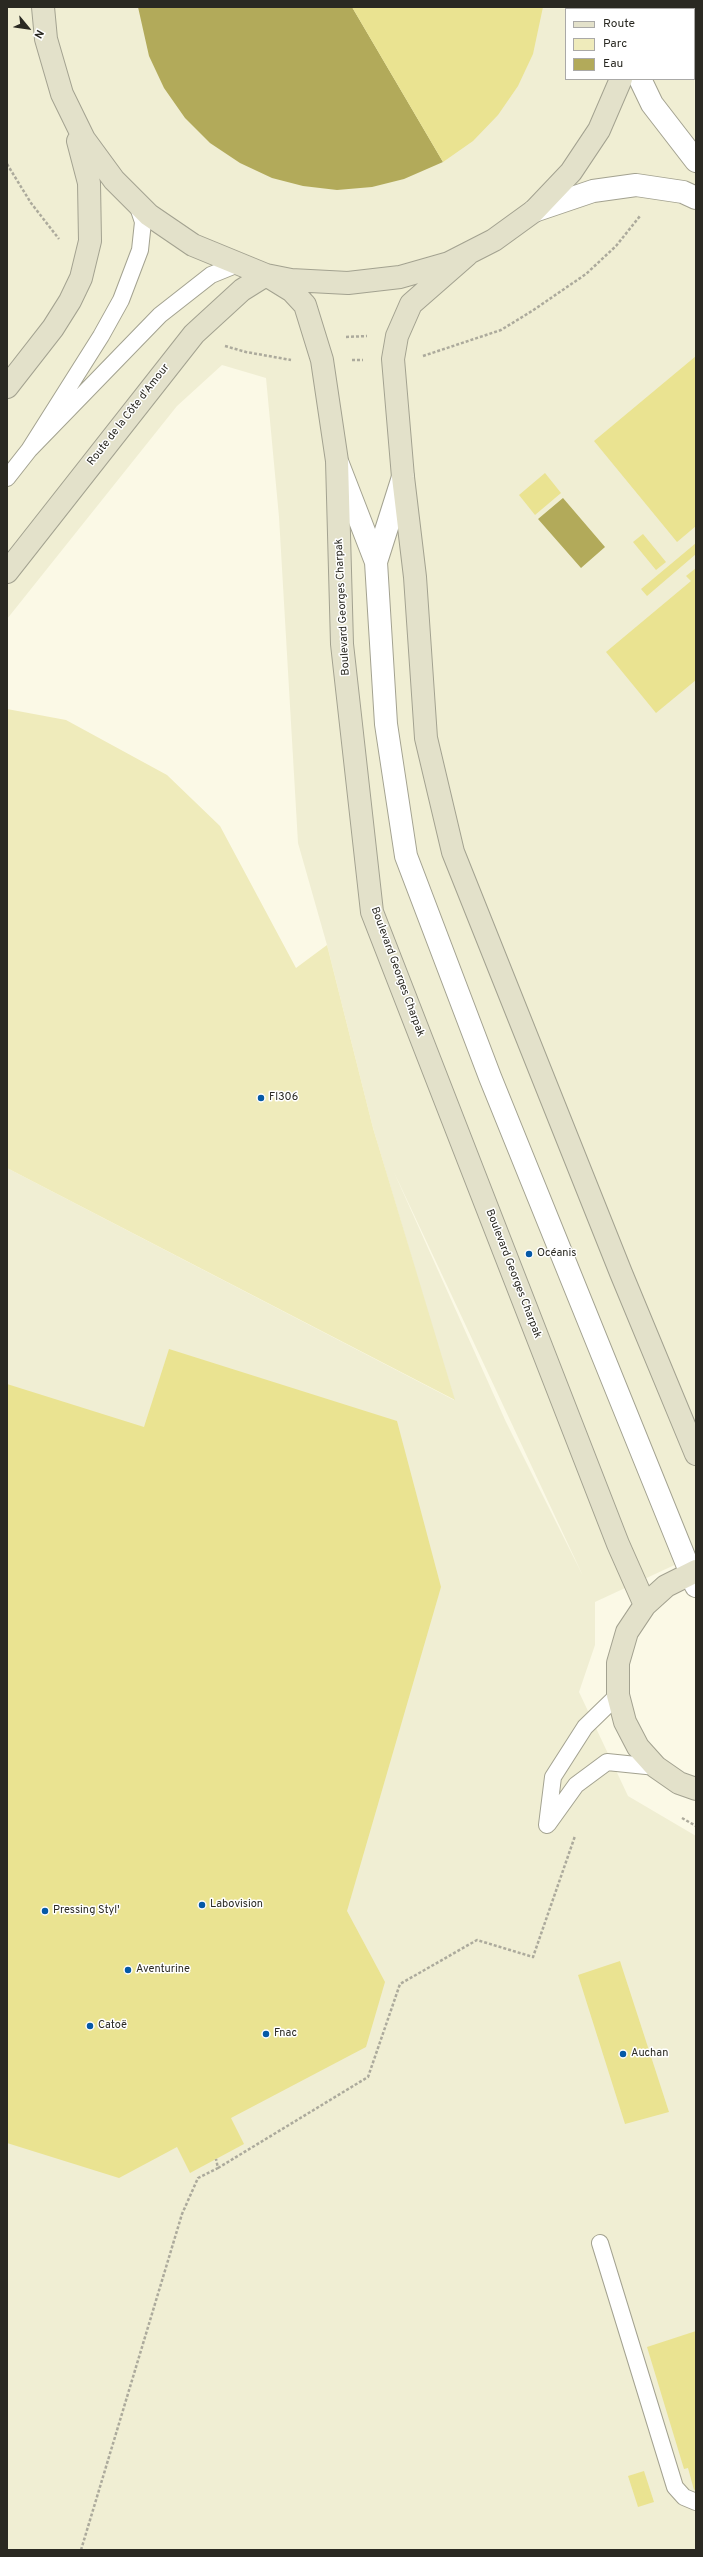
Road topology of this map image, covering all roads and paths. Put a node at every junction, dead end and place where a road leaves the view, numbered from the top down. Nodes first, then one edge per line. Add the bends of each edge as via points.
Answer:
1 (43, 7) edge
2 (621, 80) edge
3 (640, 80) edge
4 (72, 117) junction
5 (696, 161) edge
6 (7, 164) edge
7 (696, 198) edge
8 (137, 204) junction
9 (644, 210) dead end
10 (534, 211) junction
11 (50, 229) dead end
12 (467, 255) junction
13 (238, 264) junction
14 (266, 275) junction
15 (374, 336) dead end
16 (338, 338) dead end
17 (221, 345) dead end
18 (430, 355) dead end
19 (297, 361) dead end
20 (7, 387) edge
21 (29, 450) junction
22 (337, 461) junction
23 (403, 477) junction
24 (7, 478) edge
25 (376, 562) junction
26 (7, 572) edge
27 (696, 1454) edge
28 (694, 1576) edge
29 (644, 1605) junction
30 (618, 1695) junction
31 (656, 1767) junction
32 (696, 1789) edge
33 (677, 1815) dead end
34 (696, 1826) edge
35 (576, 1834) dead end
36 (216, 2159) dead end
37 (218, 2168) junction
38 (600, 2243) dead end
39 (696, 2502) edge
40 (81, 2550) edge

1 - 4 main road via 46,39 53,67
2 - 10 main road via 608,112 585,154
3 - 5 street via 652,104
4 - 8 main road via 100,163
4 - 20 main road via 89,183 90,240 86,260 70,301 53,328
6 - 11 path
7 - 10 street via 682,192 636,185 593,191
8 - 13 main road via 172,233
8 - 21 lane via 143,222 140,250 123,294 101,336
9 - 18 path via 616,246 586,274 532,311 501,330
10 - 12 main road via 494,240
12 - 14 main road via 425,271 369,282 324,283
12 - 23 main road via 411,304 396,336 393,359
13 - 14 main road
13 - 21 lane via 211,275 156,318
14 - 22 main road, Boulevard Georges Charpak via 292,291 305,305 322,360
14 - 26 main road, Route de la Côte d'Amour via 236,295 194,334
15 - 16 path
17 - 19 path
21 - 24 lane
22 - 25 street
22 - 29 main road, Boulevard Georges Charpak via 342,644 372,912
23 - 25 street
23 - 27 main road via 416,577 426,738 453,852
25 - 28 street via 386,724 406,856 490,1077
28 - 29 main road via 666,1586
29 - 30 main road via 628,1632 618,1663
30 - 31 main road via 625,1722 638,1747
30 - 31 lane via 585,1726 553,1777 547,1825 576,1785 608,1762
31 - 32 main road via 679,1783
33 - 34 path
35 - 37 path via 533,1957 477,1940 400,1984 368,2077
36 - 37 path
37 - 40 path via 198,2178 182,2214
38 - 39 lane via 675,2488 684,2497

